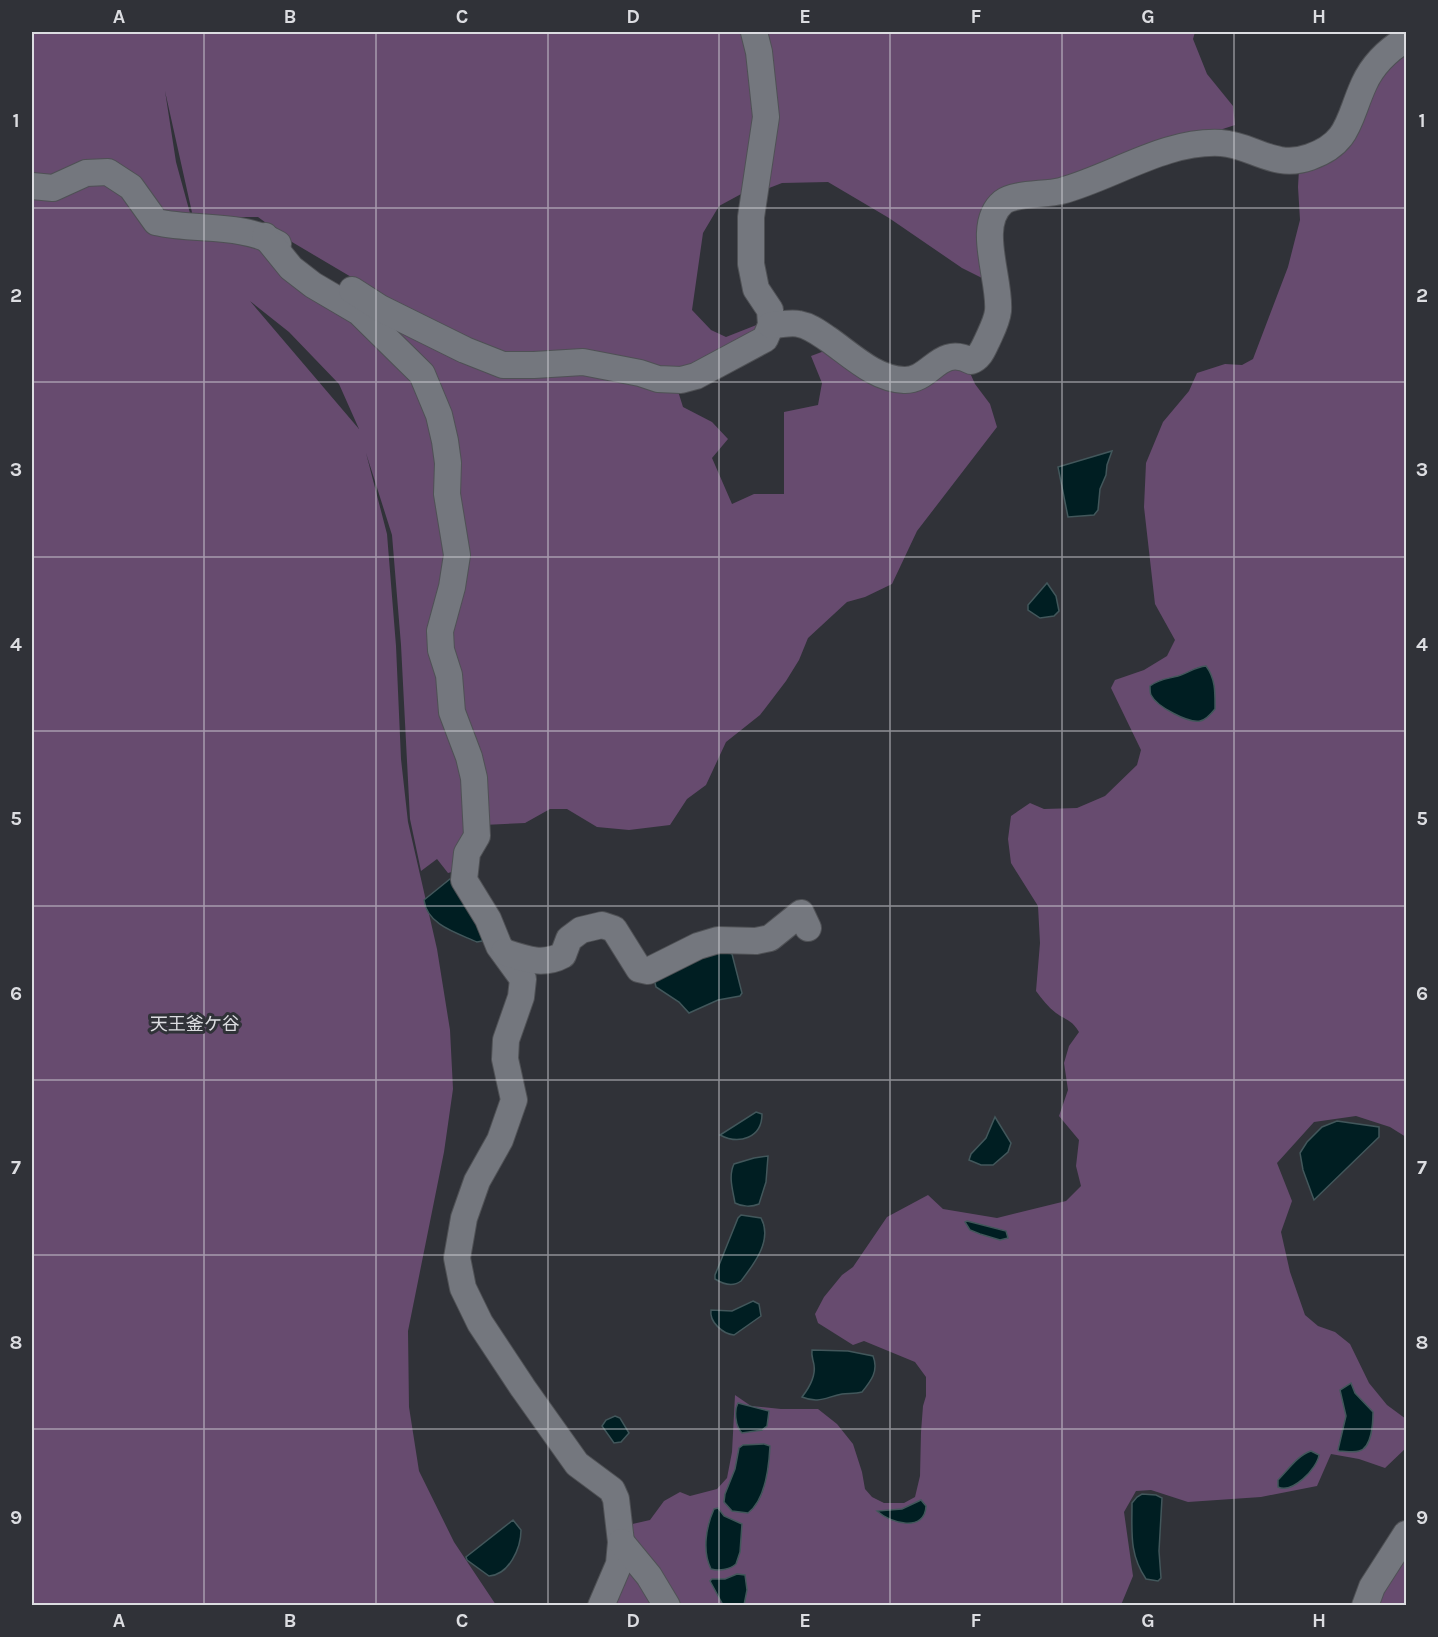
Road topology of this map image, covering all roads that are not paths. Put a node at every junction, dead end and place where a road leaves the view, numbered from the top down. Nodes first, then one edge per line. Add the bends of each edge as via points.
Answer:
1 (754, 32) edge
2 (1407, 39) edge
3 (32, 186) edge
4 (265, 236) junction
5 (771, 326) junction
6 (808, 928) dead end
7 (504, 952) junction
8 (1407, 1534) edge
9 (621, 1542) junction
10 (601, 1605) edge
11 (667, 1605) edge
12 (1365, 1605) edge

1 - 5 street via 765,117 751,217 751,264 756,289 770,310
2 - 5 street via 1388,50 1364,82 1339,141 1310,157 1277,160 1222,143 1196,146 1172,150 1060,191 1008,198 997,207 991,229 998,313 975,360 955,356 942,359 920,376 894,380 878,374 813,329 798,323
3 - 4 street via 53,188 86,173 108,172 131,187 156,222
4 - 5 street via 380,308 465,350 503,364 583,362 658,379 681,380 765,339
4 - 7 street via 291,268 359,312 422,374 440,415 457,555 440,632 441,650 449,675 452,712 474,778 477,836 467,853 464,880
6 - 7 street via 801,913 770,938 718,940 648,971 639,969 614,929 602,925 581,930 569,939 563,955 552,961 535,962
7 - 9 street via 523,979 506,1040 505,1059 514,1100 500,1140 477,1181 464,1218 457,1258 463,1288 480,1323 523,1389 577,1464 612,1490
8 - 12 street via 1372,1587
9 - 10 street via 619,1564
9 - 11 street

